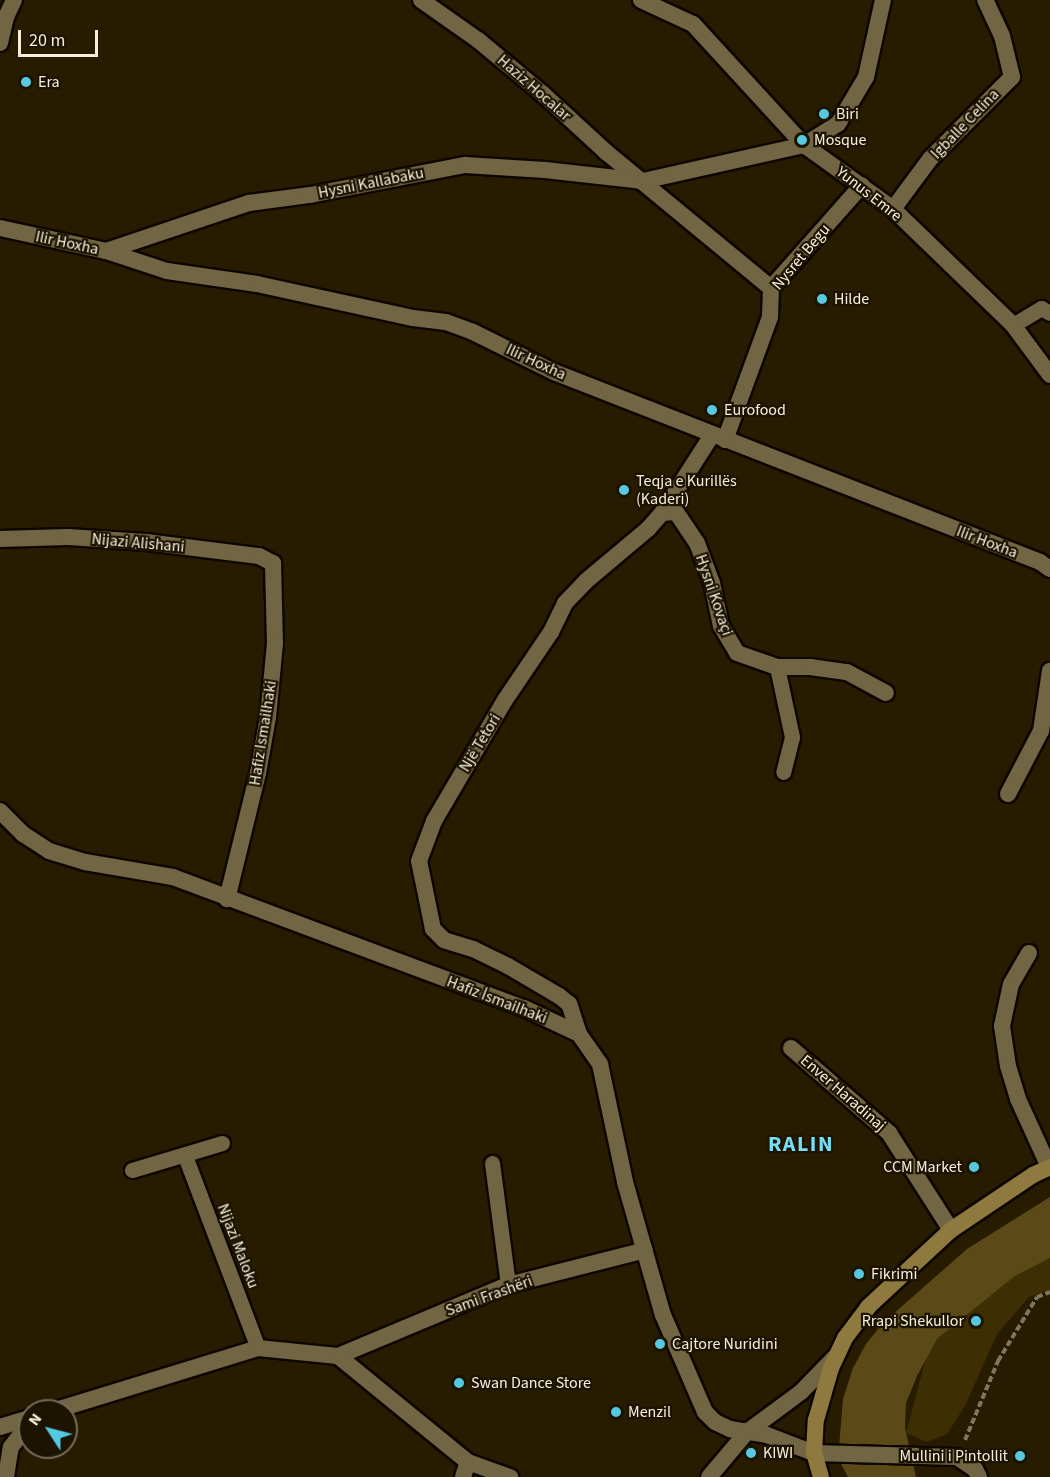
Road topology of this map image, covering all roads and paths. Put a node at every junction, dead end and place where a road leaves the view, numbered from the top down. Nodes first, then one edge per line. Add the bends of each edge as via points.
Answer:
1 (14, 0) edge
2 (421, 0) edge
3 (641, 0) edge
4 (884, 0) edge
5 (985, 0) edge
6 (0, 43) edge
7 (804, 145) junction
8 (643, 181) junction
9 (862, 185) junction
10 (894, 209) junction
11 (0, 228) edge
12 (106, 252) junction
13 (771, 288) junction
14 (1050, 313) edge
15 (1013, 325) junction
16 (1050, 375) edge
17 (718, 438) junction
18 (662, 513) junction
19 (0, 539) edge
20 (273, 563) joint
21 (1050, 569) edge
22 (777, 667) junction
23 (1050, 671) edge
24 (886, 693) dead end
25 (783, 772) dead end
26 (1008, 794) dead end
27 (0, 811) edge
28 (227, 899) junction
29 (1029, 953) dead end
30 (579, 1034) junction
31 (791, 1048) dead end
32 (222, 1143) dead end
33 (185, 1156) junction
34 (492, 1162) dead end
35 (1049, 1167) edge
36 (132, 1170) dead end
37 (951, 1230) junction
38 (645, 1250) junction
39 (508, 1285) junction
40 (1050, 1292) edge
41 (258, 1348) junction
42 (837, 1354) junction
43 (338, 1356) junction
44 (78, 1403) edge
45 (18, 1422) edge
46 (0, 1427) edge
47 (747, 1432) junction
48 (18, 1439) edge
49 (814, 1453) junction
50 (957, 1457) junction
51 (466, 1470) edge
52 (6, 1477) edge
53 (510, 1477) edge
54 (709, 1477) edge
55 (821, 1477) edge
56 (979, 1477) edge

1 - 6 street
2 - 8 street, Haziz Hocalar via 486,47
3 - 7 street, Yunus Emre via 693,24
4 - 7 street via 866,77 838,124
5 - 10 street, Igballe Celina via 1002,36 1012,76 930,159
7 - 8 street
7 - 9 street, Yunus Emre
8 - 12 street, Hysni Kallabaku via 465,165 249,203
8 - 13 street, Haziz Hocalar
9 - 10 street, Yunus Emre
9 - 13 street, Nysret Begu
10 - 15 street, Yunus Emre
11 - 12 street, Ilir Hoxha
12 - 17 street, Ilir Hoxha via 167,271 257,284 446,322 554,372
13 - 17 street, Nysret Begu via 770,316
14 - 15 lane via 1041,308
15 - 16 street, Yunus Emre
17 - 18 street, Një Tetori
17 - 21 street, Ilir Hoxha
18 - 22 street, Hysni Kovaçi via 676,512 697,543 712,582 722,626 737,654
18 - 30 street, Një Tetori via 565,603 551,632 505,700 434,820 419,861 433,930 444,940 508,966 559,996 569,1005
19 - 20 street, Nijazi Alishani via 68,537 146,542 259,556
20 - 28 street, Hafiz Ismailhaki via 275,643 268,717
22 - 24 street, Hysni Kovaçi via 847,672
22 - 25 lane via 792,737
23 - 26 street via 1041,731
27 - 28 street, Hafiz İsmai̇lhaki via 22,834 49,851 85,862 173,877
28 - 30 street, Hafiz İsmai̇lhaki via 524,1008
29 - 35 street via 1011,984 1002,1026 1018,1099
30 - 38 street, Hafiz İsmai̇lhaki via 600,1064 625,1182
31 - 37 street, Enver Haradinaj via 889,1133
32 - 33 lane
33 - 36 lane
33 - 41 lane, Nijazi Maloku
34 - 39 lane
35 - 37 main road
37 - 42 main road via 868,1307
38 - 39 street, Sami Frashëri
38 - 47 street, Hafiz İsmai̇lhaki via 663,1315 705,1412 715,1422
39 - 43 street, Sami Frashëri
40 - 50 path via 1037,1297 998,1361
41 - 43 street, Sami Frashëri
41 - 44 street, Sami Frashëri
42 - 47 street via 801,1392
42 - 49 main road via 816,1420
43 - 51 street
45 - 46 street
47 - 49 street, Hafiz İsmai̇lhaki via 767,1435
47 - 54 street
48 - 52 street via 12,1447
49 - 50 street
49 - 55 main road
50 - 56 street via 975,1469
51 - 53 street

